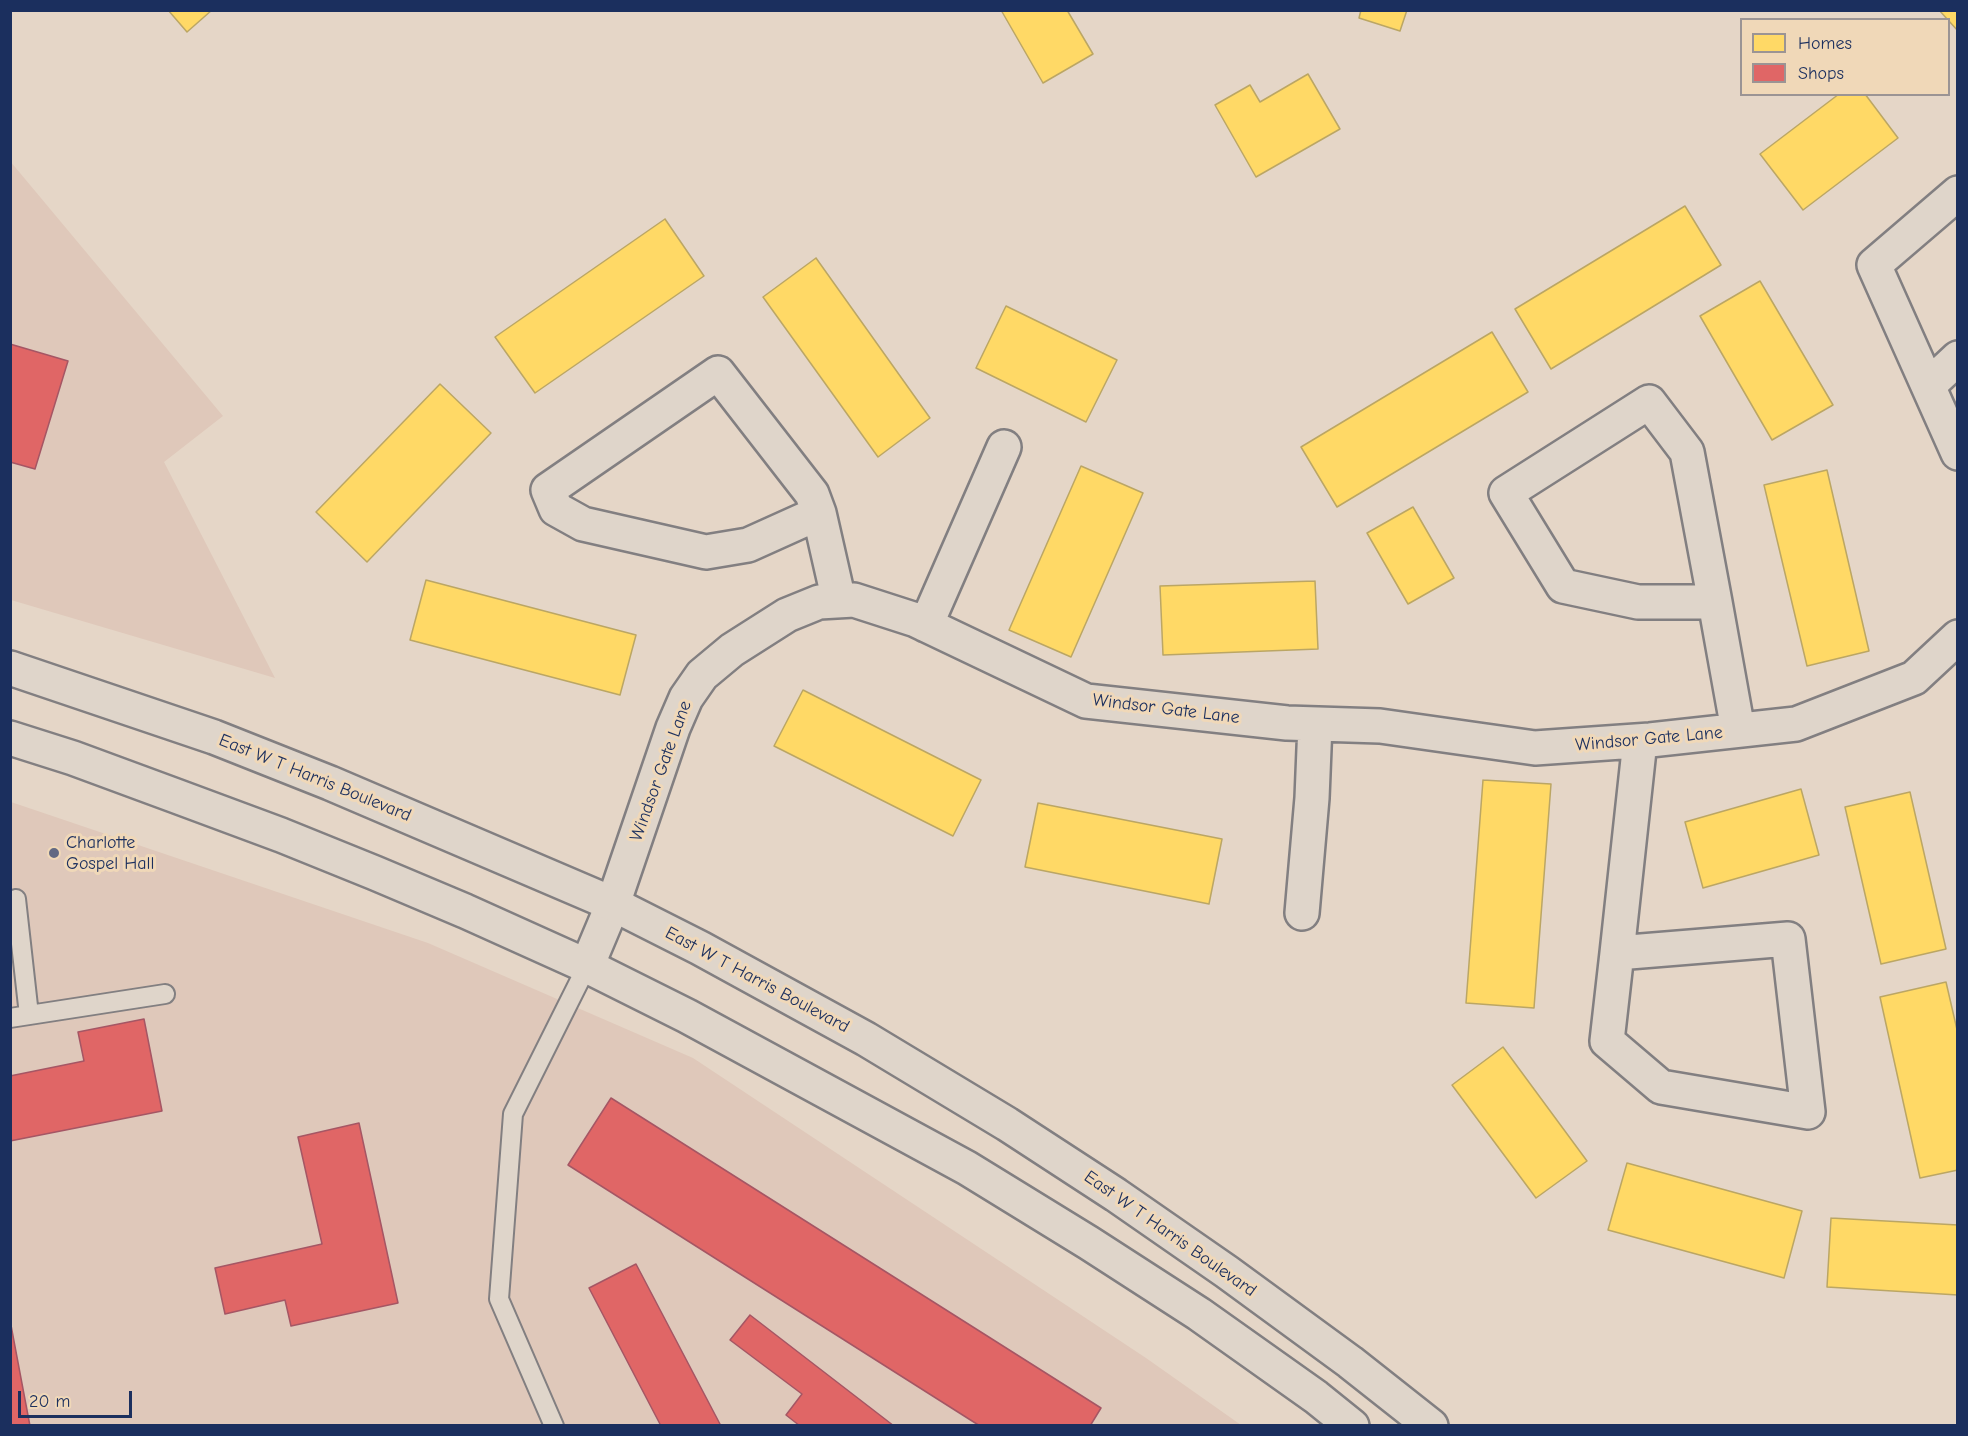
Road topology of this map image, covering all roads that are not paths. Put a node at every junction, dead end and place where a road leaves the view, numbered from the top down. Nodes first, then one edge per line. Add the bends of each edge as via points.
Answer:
1 (1958, 194) edge
2 (1958, 358) edge
3 (1928, 386) junction
4 (1004, 447) dead end
5 (1958, 453) edge
6 (819, 513) junction
7 (839, 601) junction
8 (1715, 602) junction
9 (926, 625) junction
10 (1958, 637) edge
11 (10, 668) edge
12 (1316, 724) junction
13 (1738, 730) junction
14 (10, 738) edge
15 (1640, 741) junction
16 (16, 899) dead end
17 (613, 904) junction
18 (1302, 913) dead end
19 (1617, 953) junction
20 (587, 966) junction
21 (165, 994) dead end
22 (29, 1015) junction
23 (10, 1018) edge
24 (554, 1425) edge
25 (1352, 1425) edge
26 (1431, 1425) edge

1 - 3 street via 1874,265
2 - 3 street
3 - 5 street
4 - 9 street
6 - 6 street via 812,494 718,373 548,490 556,509 583,524 706,552 748,544
6 - 7 street
7 - 9 street, Windsor Gate Lane via 854,600
7 - 17 street, Windsor Gate Lane via 819,602 788,615 732,650 702,675 673,728
8 - 8 street via 1687,452 1649,402 1506,493 1563,585 1638,602
8 - 13 street
9 - 12 street, Windsor Gate Lane via 1086,701
10 - 13 street, Windsor Gate Lane via 1914,678 1796,724
11 - 17 street, East W T Harris Boulevard via 214,737
12 - 15 street, Windsor Gate Lane via 1380,726 1535,748
12 - 18 street
13 - 15 street, Windsor Gate Lane
14 - 20 street via 281,835
15 - 19 street
16 - 22 lane
17 - 20 street, Windsor Gate Lane
17 - 26 street, East W T Harris Boulevard via 866,1039 1007,1124 1227,1272
19 - 19 street via 1607,1041 1661,1088 1808,1112 1788,939
20 - 24 lane via 513,1114 499,1299
20 - 25 street via 967,1168 1199,1314
21 - 22 lane
22 - 23 lane

